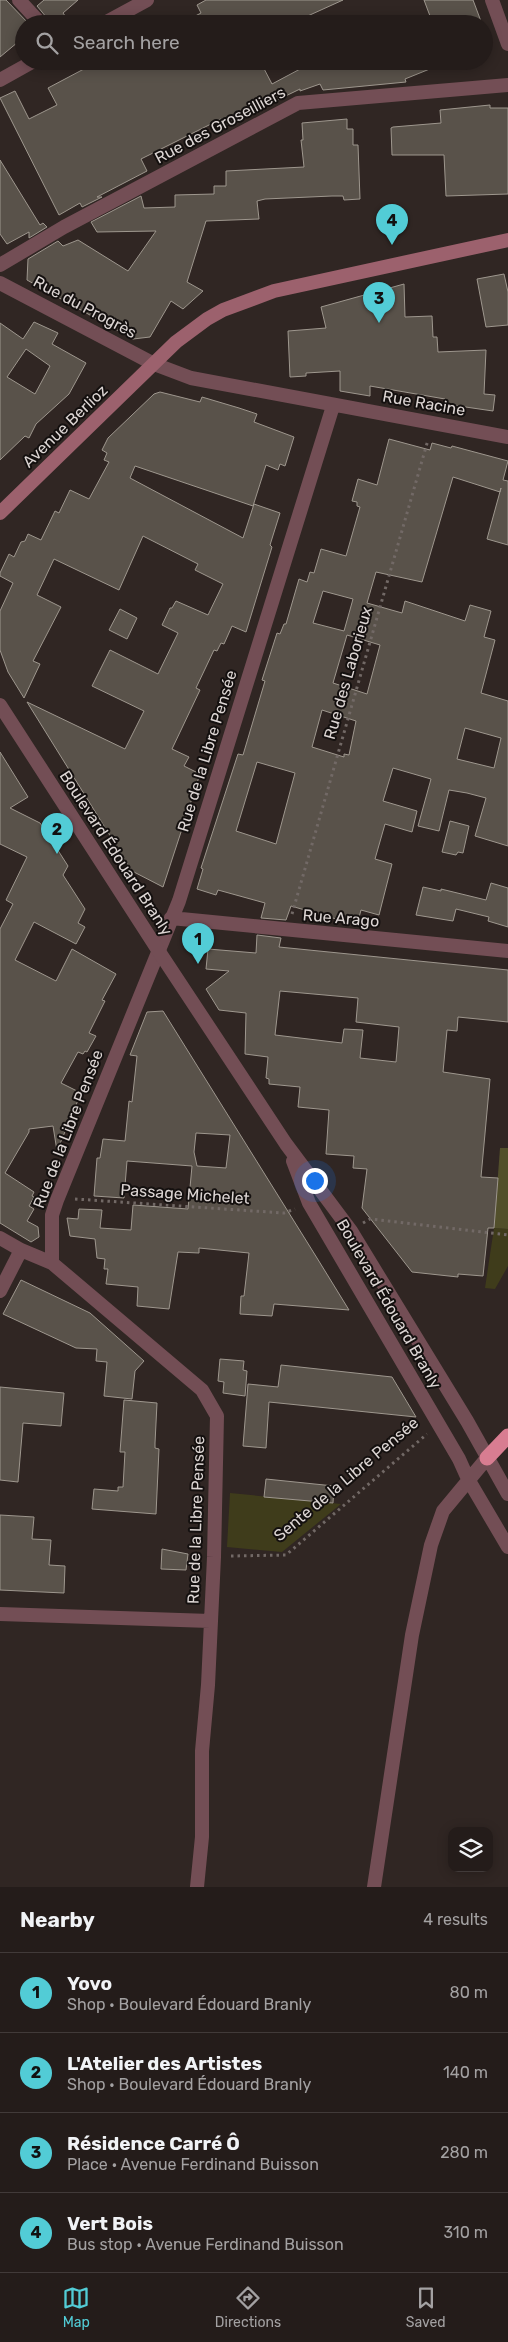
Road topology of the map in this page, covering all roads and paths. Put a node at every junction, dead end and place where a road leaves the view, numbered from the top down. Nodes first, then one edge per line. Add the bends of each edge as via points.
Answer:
1 (19, 0) edge
2 (147, 0) edge
3 (492, 0) edge
4 (33, 15) edge
5 (120, 15) edge
6 (508, 44) edge
7 (18, 70) edge
8 (0, 80) edge
9 (508, 85) edge
10 (508, 240) edge
11 (0, 265) edge
12 (0, 283) edge
13 (154, 364) junction
14 (333, 406) junction
15 (433, 422) junction
16 (508, 437) edge
17 (0, 513) edge
18 (0, 705) edge
19 (171, 918) junction
20 (288, 930) junction
21 (158, 950) junction
22 (508, 951) edge
23 (286, 1144) junction
24 (57, 1200) junction
25 (309, 1203) junction
26 (351, 1231) junction
27 (508, 1235) edge
28 (0, 1238) edge
29 (21, 1250) junction
30 (52, 1263) junction
31 (0, 1291) edge
32 (439, 1425) junction
33 (508, 1436) edge
34 (487, 1458) junction
35 (468, 1479) junction
36 (508, 1494) edge
37 (508, 1548) edge
38 (214, 1557) junction
39 (0, 1614) edge
40 (210, 1621) junction
41 (198, 1887) edge
42 (374, 1887) edge

1 - 4 street
2 - 5 street
3 - 6 street
7 - 8 street
9 - 11 street, Rue des Groseilliers via 298,103 64,227
10 - 13 main road, Avenue Berlioz via 274,291 207,319 176,342
12 - 13 street, Rue du Progrès
13 - 14 street, Rue du Progrès via 191,378
13 - 17 main road, Avenue Berlioz
14 - 15 street, Rue Racine
14 - 19 street, Rue de la Libre Pensée
15 - 16 street, Rue Racine
15 - 20 path, Rue des Laborieux
18 - 21 street, Boulevard Édouard Branly
19 - 20 street, Rue Arago
19 - 21 street, Rue de la Libre Pensée
20 - 22 street, Rue Arago
21 - 23 street, Boulevard Édouard Branly
21 - 24 street, Rue de la Libre Pensée
23 - 25 street, Boulevard Édouard Branly
23 - 26 street, Boulevard Édouard Branly
24 - 25 path, Passage Michelet via 79,1198 284,1214
24 - 30 street, Rue de la Libre Pensée via 52,1215
25 - 32 street, Boulevard Édouard Branly
26 - 27 path via 370,1219
26 - 34 street, Boulevard Édouard Branly via 468,1421
28 - 29 street
29 - 30 street
29 - 31 street
30 - 38 street, Rue de la Libre Pensée via 202,1390 217,1416
32 - 35 street, Boulevard Édouard Branly
32 - 38 path, Sente de la Libre Pensée via 286,1555
33 - 34 highway
34 - 35 street
34 - 36 street, Boulevard Édouard Branly
35 - 37 street, Boulevard Édouard Branly
35 - 42 street via 443,1511 431,1545 412,1635
38 - 40 street, Rue de la Libre Pensée
39 - 40 street
40 - 41 street, Rue de la Libre Pensée

